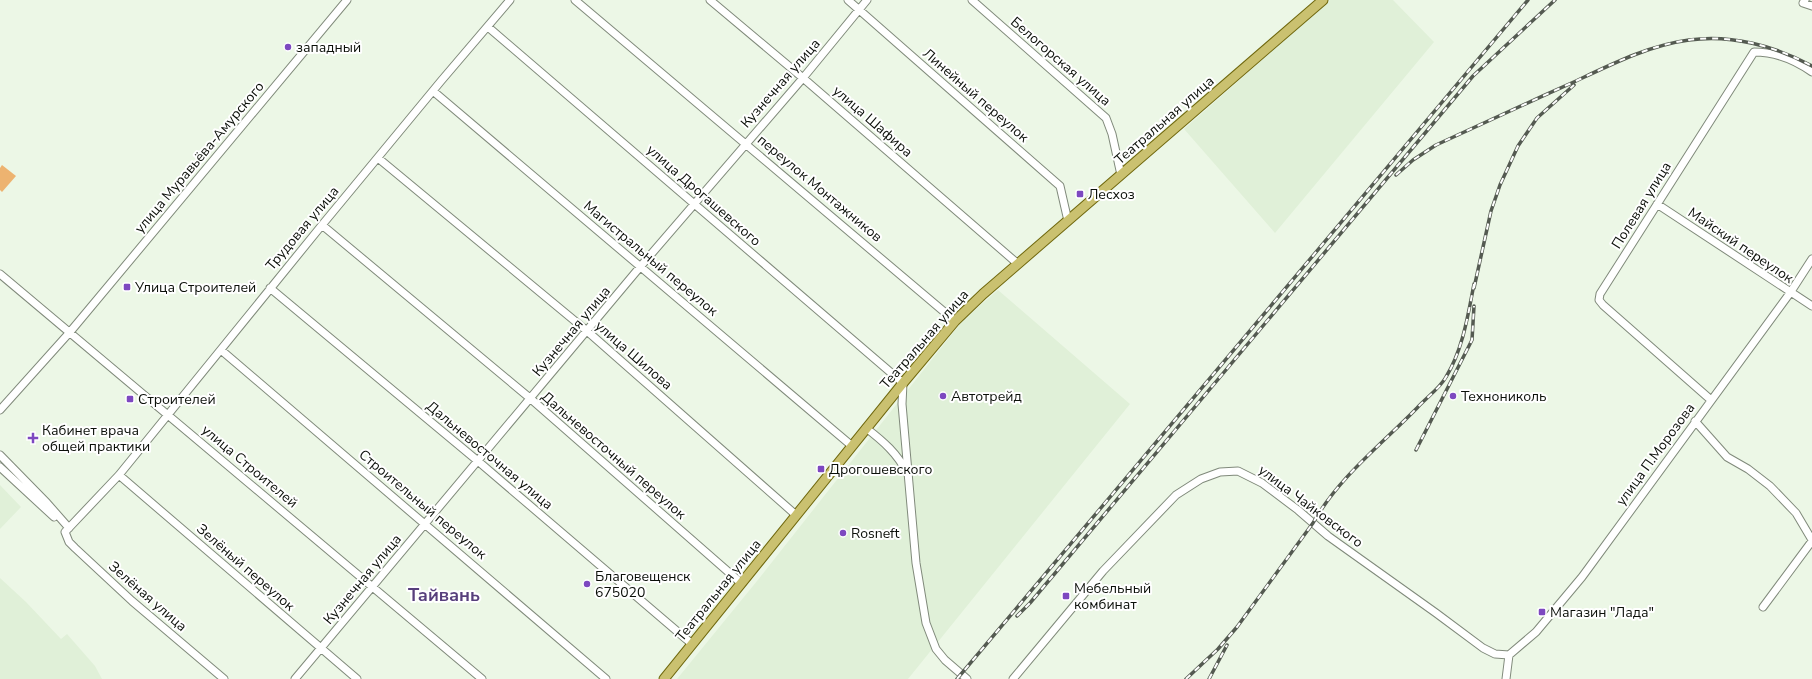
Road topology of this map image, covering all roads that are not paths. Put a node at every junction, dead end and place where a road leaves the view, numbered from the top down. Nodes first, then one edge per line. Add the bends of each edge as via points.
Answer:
1 (348, 0) edge
2 (510, 0) edge
3 (575, 0) edge
4 (710, 0) edge
5 (848, 0) edge
6 (867, 0) edge
7 (972, 0) edge
8 (1323, 0) edge
9 (1804, 1) edge
10 (1812, 6) edge
11 (859, 10) junction
12 (488, 27) junction
13 (1812, 72) edge
14 (803, 78) junction
15 (433, 91) junction
16 (746, 143) junction
17 (378, 158) junction
18 (1121, 175) junction
19 (695, 204) junction
20 (1657, 204) junction
21 (1068, 221) junction
22 (322, 225) junction
23 (1812, 259) edge
24 (1018, 264) junction
25 (640, 267) junction
26 (0, 274) edge
27 (270, 288) junction
28 (1790, 293) junction
29 (1812, 306) edge
30 (955, 321) junction
31 (587, 331) junction
32 (70, 332) junction
33 (221, 350) junction
34 (903, 383) junction
35 (531, 399) junction
36 (1711, 400) junction
37 (0, 410) edge
38 (168, 413) junction
39 (1695, 421) junction
40 (866, 428) junction
41 (852, 446) junction
42 (0, 455) edge
43 (479, 462) junction
44 (0, 467) edge
45 (119, 475) junction
46 (908, 476) junction
47 (796, 515) junction
48 (426, 523) junction
49 (68, 528) junction
50 (1812, 540) edge
51 (741, 583) junction
52 (373, 585) junction
53 (1763, 607) dead end
54 (692, 644) junction
55 (321, 648) junction
56 (1509, 655) junction
57 (224, 679) edge
58 (295, 679) edge
59 (357, 679) edge
60 (482, 679) edge
61 (606, 679) edge
62 (664, 679) edge
63 (967, 679) edge
64 (1013, 679) edge
65 (1506, 679) edge

1 - 32 street, улица Муравьёва-Амурского
2 - 12 street, Трудовая улица
3 - 16 street, переулок Монтажников
4 - 14 street, улица Шафира
5 - 11 street, Линейный переулок
6 - 11 street, Кузнечная улица
7 - 18 street, Белогорская улица via 1106,118
8 - 18 main road, Театральная улица
9 - 10 street
11 - 14 street, Кузнечная улица
11 - 21 street, Линейный переулок via 1060,186
12 - 15 street, Трудовая улица
12 - 19 street, улица Дрогашевского
13 - 20 street, Полевая улица via 1784,57 1754,52
14 - 16 street, Кузнечная улица
14 - 24 street, улица Шафира
15 - 17 street, Трудовая улица
15 - 25 street, Магистральный переулок
16 - 19 street, Кузнечная улица
16 - 30 street, переулок Монтажников
17 - 22 street, Трудовая улица
17 - 31 street, улица Шилова
18 - 21 main road, Театральная улица
19 - 25 street, Кузнечная улица
19 - 34 street, улица Дрогашевского
20 - 28 street, Майский переулок
20 - 36 street, Полевая улица via 1600,294 1599,300
21 - 24 main road, Театральная улица
22 - 27 street, Трудовая улица
22 - 35 street, Дальневосточный переулок
23 - 28 street, улица П.Морозова
24 - 30 main road, Театральная улица
25 - 31 street, Кузнечная улица
25 - 41 street, Магистральный переулок
26 - 32 street, улица Строителей
27 - 33 street, Трудовая улица
27 - 43 street, Дальневосточная улица
28 - 29 street, Майский переулок
28 - 36 street, улица П.Морозова
30 - 34 main road, Театральная улица
31 - 35 street, Кузнечная улица
31 - 47 street, улица Шилова
32 - 37 street
32 - 38 street, улица Строителей
33 - 38 street, Трудовая улица
33 - 48 street, Строительный переулок
34 - 40 main road, Театральная улица
34 - 46 street via 902,404
35 - 43 street, Кузнечная улица
35 - 51 street, Дальневосточный переулок
36 - 39 street, улица П.Морозова
38 - 45 street, Трудовая улица
38 - 52 street, улица Строителей
39 - 50 street via 1727,457 1770,486 1796,513
39 - 56 street, улица П.Морозова via 1582,577 1536,632
40 - 41 main road, Театральная улица
40 - 46 street via 894,452
41 - 47 main road, Театральная улица
42 - 49 street, Зелёная улица
43 - 48 street, Кузнечная улица
43 - 54 street, Дальневосточная улица
44 - 49 street
45 - 49 street, Трудовая улица
45 - 55 street, Зелёный переулок
46 - 63 street via 916,563 926,623 936,649
47 - 51 main road, Театральная улица
48 - 52 street, Кузнечная улица
48 - 61 street, Строительный переулок
49 - 57 street, Зелёная улица via 65,532 66,537 75,548 132,601
50 - 53 street
51 - 54 main road, Театральная улица
52 - 55 street, Кузнечная улица
52 - 60 street, улица Строителей
54 - 62 main road, Театральная улица
55 - 58 street, Кузнечная улица
55 - 59 street, Зелёный переулок
56 - 64 street, улица Чайковского via 1495,654 1483,648 1328,536 1262,482 1238,471 1220,472 1201,479 1176,495 1103,571
56 - 65 street

